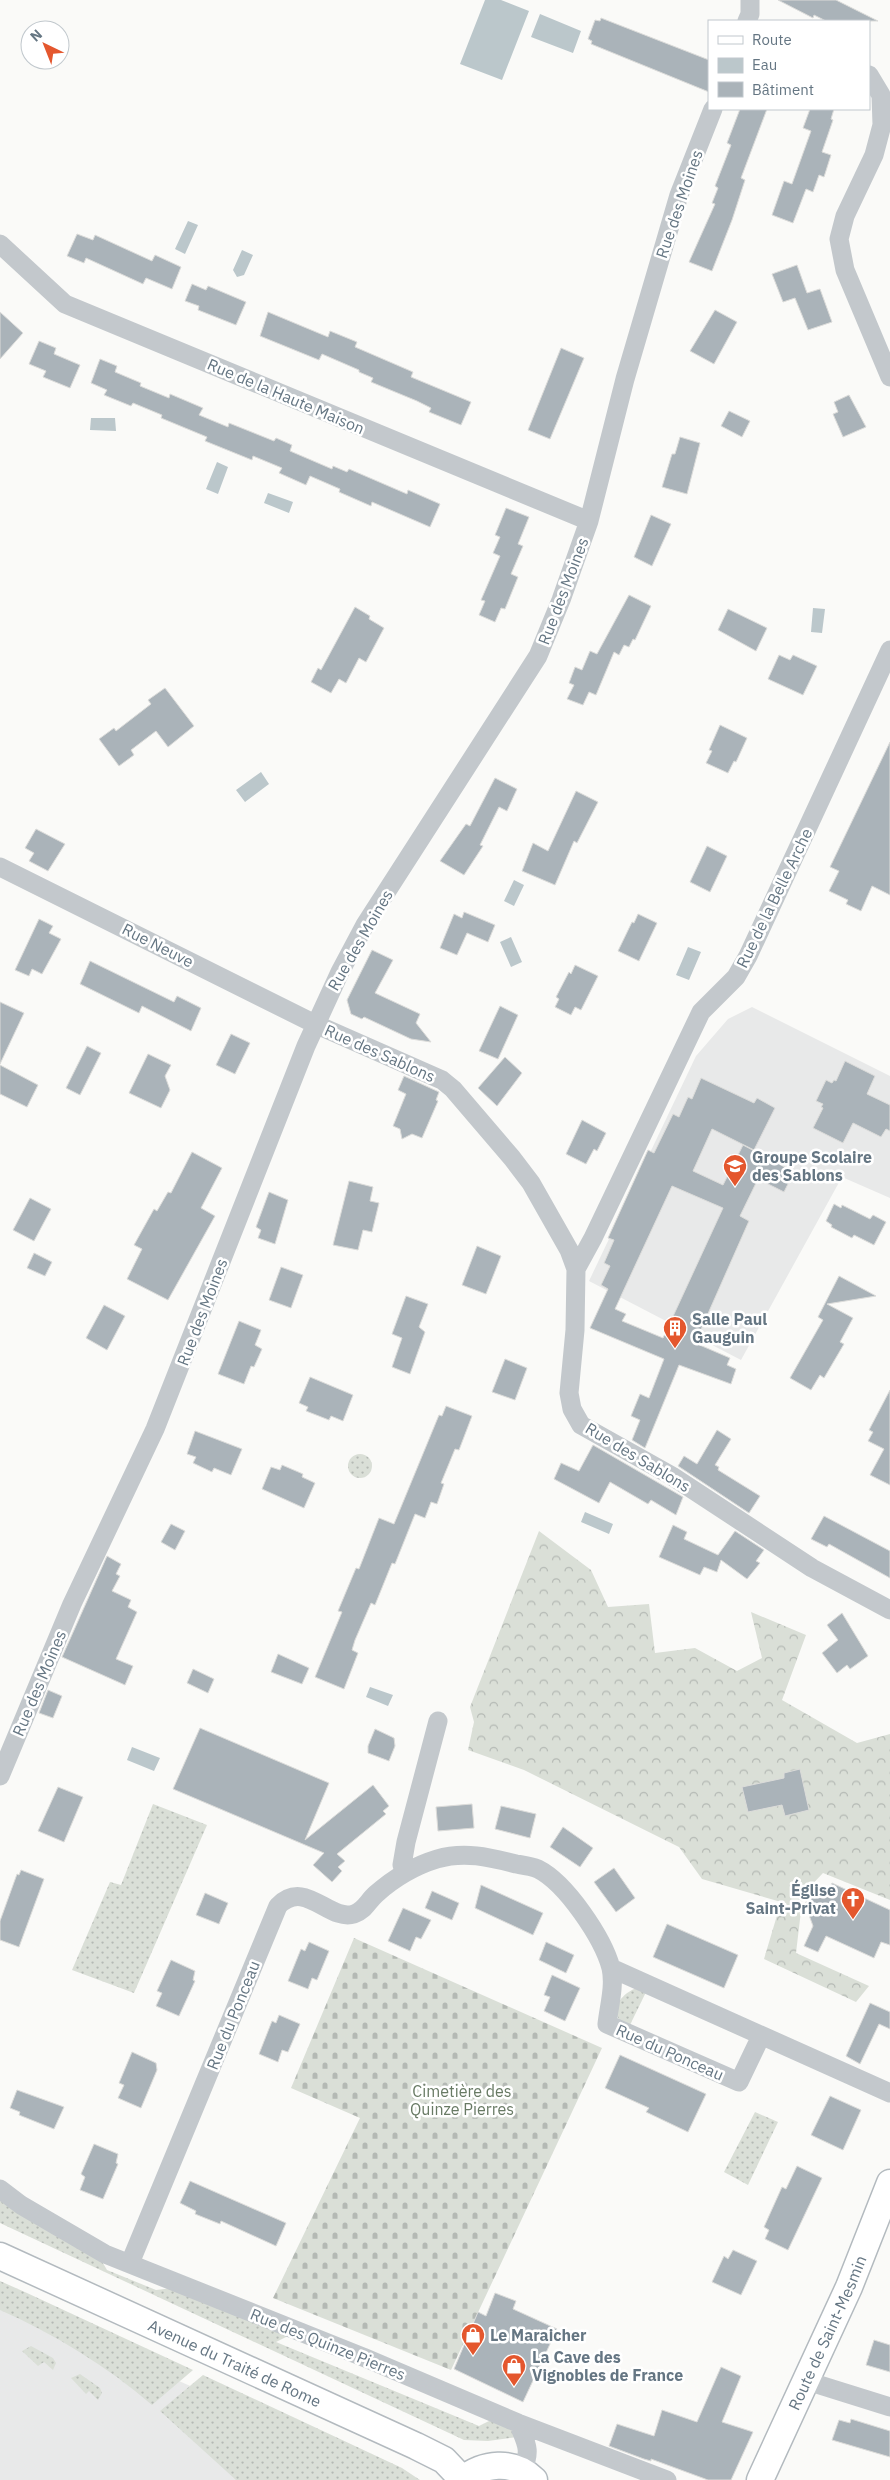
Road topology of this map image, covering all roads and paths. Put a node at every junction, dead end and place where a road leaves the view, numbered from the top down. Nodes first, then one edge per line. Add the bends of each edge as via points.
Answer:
1 (870, 77) edge
2 (713, 110) edge
3 (0, 244) edge
4 (890, 377) edge
5 (589, 521) junction
6 (890, 650) edge
7 (0, 867) edge
8 (315, 1024) junction
9 (576, 1269) junction
10 (890, 1610) edge
11 (438, 1721) dead end
12 (0, 1776) edge
13 (405, 1872) junction
14 (611, 1968) junction
15 (761, 2036) junction
16 (890, 2093) edge
17 (890, 2184) edge
18 (0, 2189) edge
19 (0, 2256) edge
20 (130, 2264) junction
21 (806, 2381) junction
22 (890, 2407) edge
23 (518, 2423) junction
24 (528, 2476) edge
25 (462, 2480) edge
26 (667, 2480) edge
27 (760, 2480) edge

1 - 4 street via 882,95 882,125 874,155 845,216 839,239 845,270
2 - 5 street, Rue des Moines via 679,195 625,379
3 - 5 street, Rue de la Haute Maison via 65,304
5 - 8 street, Rue des Moines via 538,656 365,925
6 - 9 street, Rue de la Belle Arche via 748,956 736,977 701,1012
7 - 8 street, Rue Neuve
8 - 9 street, Rue des Sablons via 442,1080 453,1090 531,1184
8 - 12 street, Rue des Moines via 155,1429 72,1604
9 - 10 street, Rue des Sablons via 569,1393 572,1409 581,1425 672,1476 812,1568
11 - 13 street via 406,1842 402,1865
13 - 14 street, Rue du Ponceau via 439,1859 461,1855 485,1856 538,1869 572,1897
13 - 20 street, Rue du Ponceau via 352,1915 298,1896 284,1900 278,1906
14 - 15 street
14 - 15 street, Rue du Ponceau via 607,2024 739,2082
15 - 16 street
17 - 21 main road, Route de Saint-Mesmin via 871,2237
18 - 20 street, Rue des Quinze Pierres via 21,2205 97,2249
19 - 25 main road, Avenue du Traité de Rome via 444,2460
20 - 23 street, Rue des Quinze Pierres
21 - 22 street
21 - 27 main road, Route de Saint-Mesmin
23 - 24 street via 529,2457
23 - 26 street, Rue des Quinze Pierres
24 - 25 main road, Avenue du Traité de Rome via 506,2466 495,2466 471,2473

